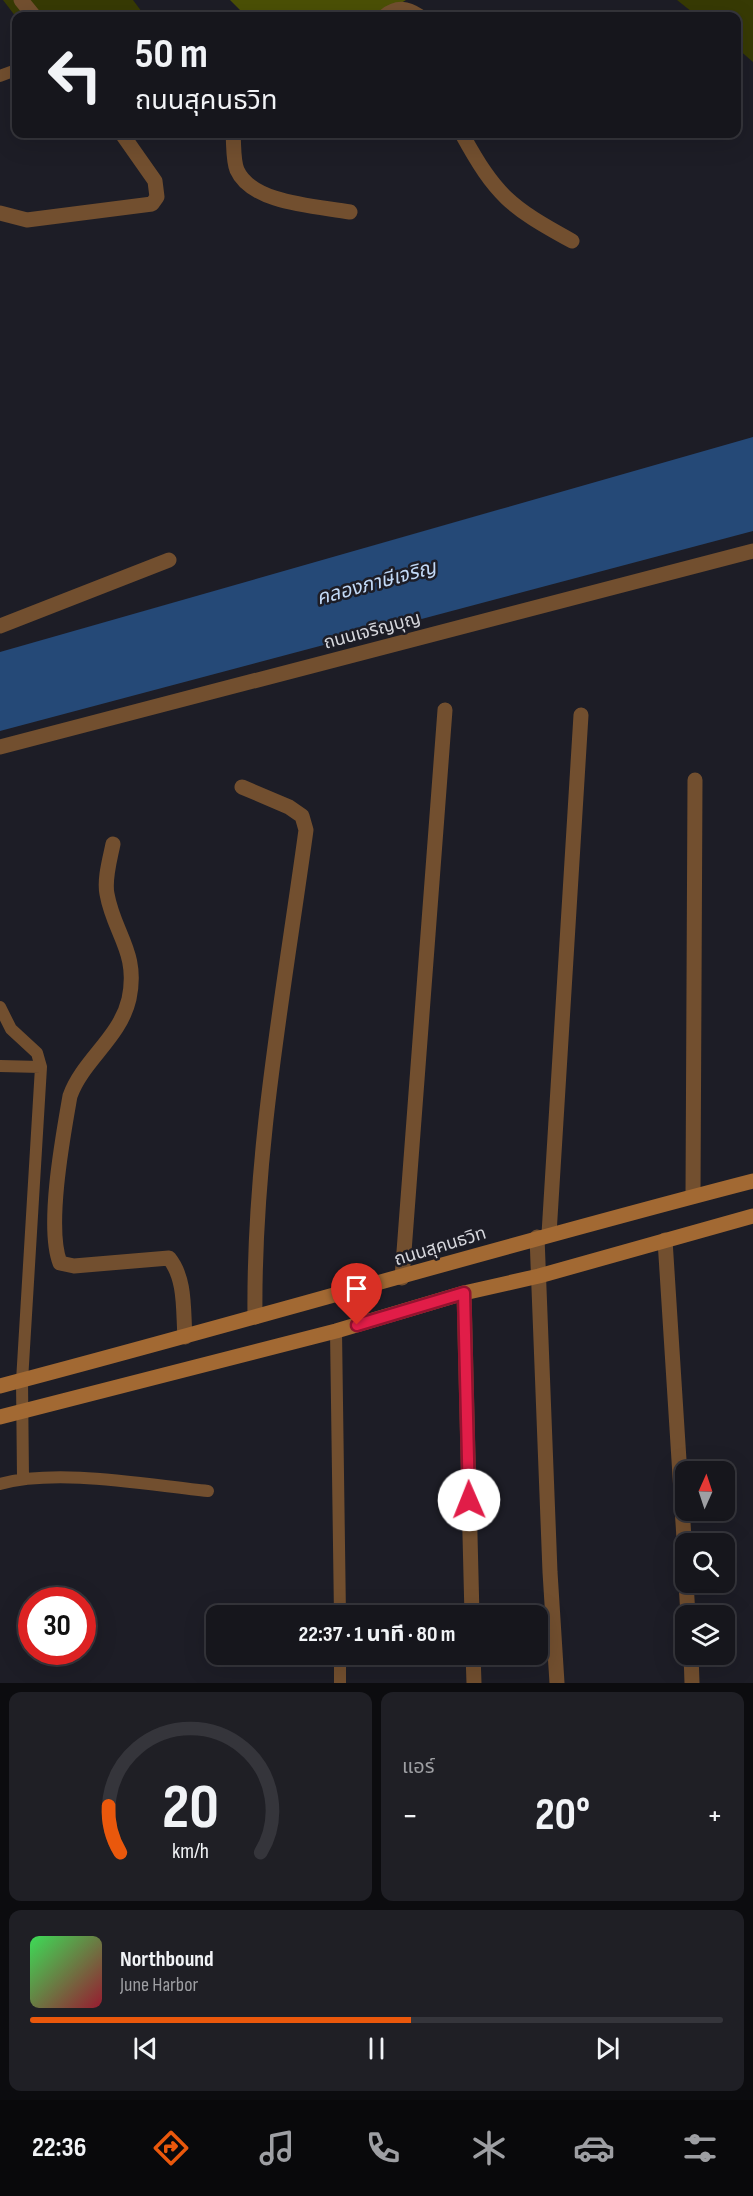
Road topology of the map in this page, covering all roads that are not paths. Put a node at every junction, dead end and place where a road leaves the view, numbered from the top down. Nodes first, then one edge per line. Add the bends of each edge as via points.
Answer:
1 (21, 0) edge
2 (31, 12) edge
3 (392, 12) edge
4 (413, 12) edge
5 (125, 138) edge
6 (233, 138) edge
7 (464, 138) edge
8 (350, 212) dead end
9 (0, 213) edge
10 (572, 241) dead end
11 (753, 551) edge
12 (169, 560) dead end
13 (0, 626) edge
14 (445, 710) dead end
15 (581, 715) dead end
16 (0, 747) edge
17 (695, 780) dead end
18 (242, 788) dead end
19 (113, 844) dead end
20 (0, 1007) edge
21 (0, 1066) edge
22 (41, 1067) junction
23 (753, 1181) edge
24 (693, 1196) junction
25 (753, 1216) edge
26 (543, 1235) junction
27 (665, 1240) junction
28 (539, 1276) junction
29 (402, 1278) junction
30 (464, 1293) junction
31 (255, 1317) junction
32 (336, 1331) junction
33 (185, 1337) junction
34 (22, 1381) junction
35 (0, 1386) edge
36 (20, 1412) junction
37 (0, 1417) edge
38 (23, 1478) junction
39 (0, 1484) edge
40 (208, 1491) dead end
41 (684, 1533) edge
42 (340, 1605) edge
43 (472, 1605) edge
44 (340, 1665) edge
45 (473, 1665) edge
46 (691, 1665) edge
47 (340, 1683) edge
48 (474, 1683) edge
49 (557, 1683) edge
50 (692, 1683) edge

1 - 2 street
3 - 4 street
5 - 9 street via 155,181 157,197 152,204 27,220
6 - 8 street via 236,168 256,192
7 - 10 street via 504,199
11 - 16 street, ถนนเจริญบุญ
12 - 13 street
14 - 29 street
15 - 26 street
17 - 24 street
18 - 31 street via 303,816 306,830 256,1225
19 - 33 street via 106,892 126,942 132,973 129,1001 108,1043 75,1081 70,1096 57,1195 56,1252 60,1263 74,1266 169,1258 177,1267
20 - 22 lane via 11,1029 38,1053
21 - 22 lane
22 - 34 lane
23 - 24 main road, ถนนสุคนธวิท
24 - 26 main road, ถนนสุคนธวิท
25 - 27 main road
26 - 28 street
26 - 29 main road, ถนนสุคนธวิท
27 - 28 main road
27 - 41 street
28 - 30 main road
28 - 49 street
29 - 31 main road, ถนนสุคนธวิท
30 - 32 main road
30 - 43 street
31 - 33 main road, ถนนสุคนธวิท
32 - 36 main road
32 - 42 lane
33 - 34 main road, ถนนสุคนธวิท
34 - 35 main road, ถนนสุคนธวิท
34 - 36 lane
36 - 37 main road
36 - 38 lane
38 - 39 lane
38 - 40 lane
44 - 47 lane
45 - 48 street
46 - 50 street

